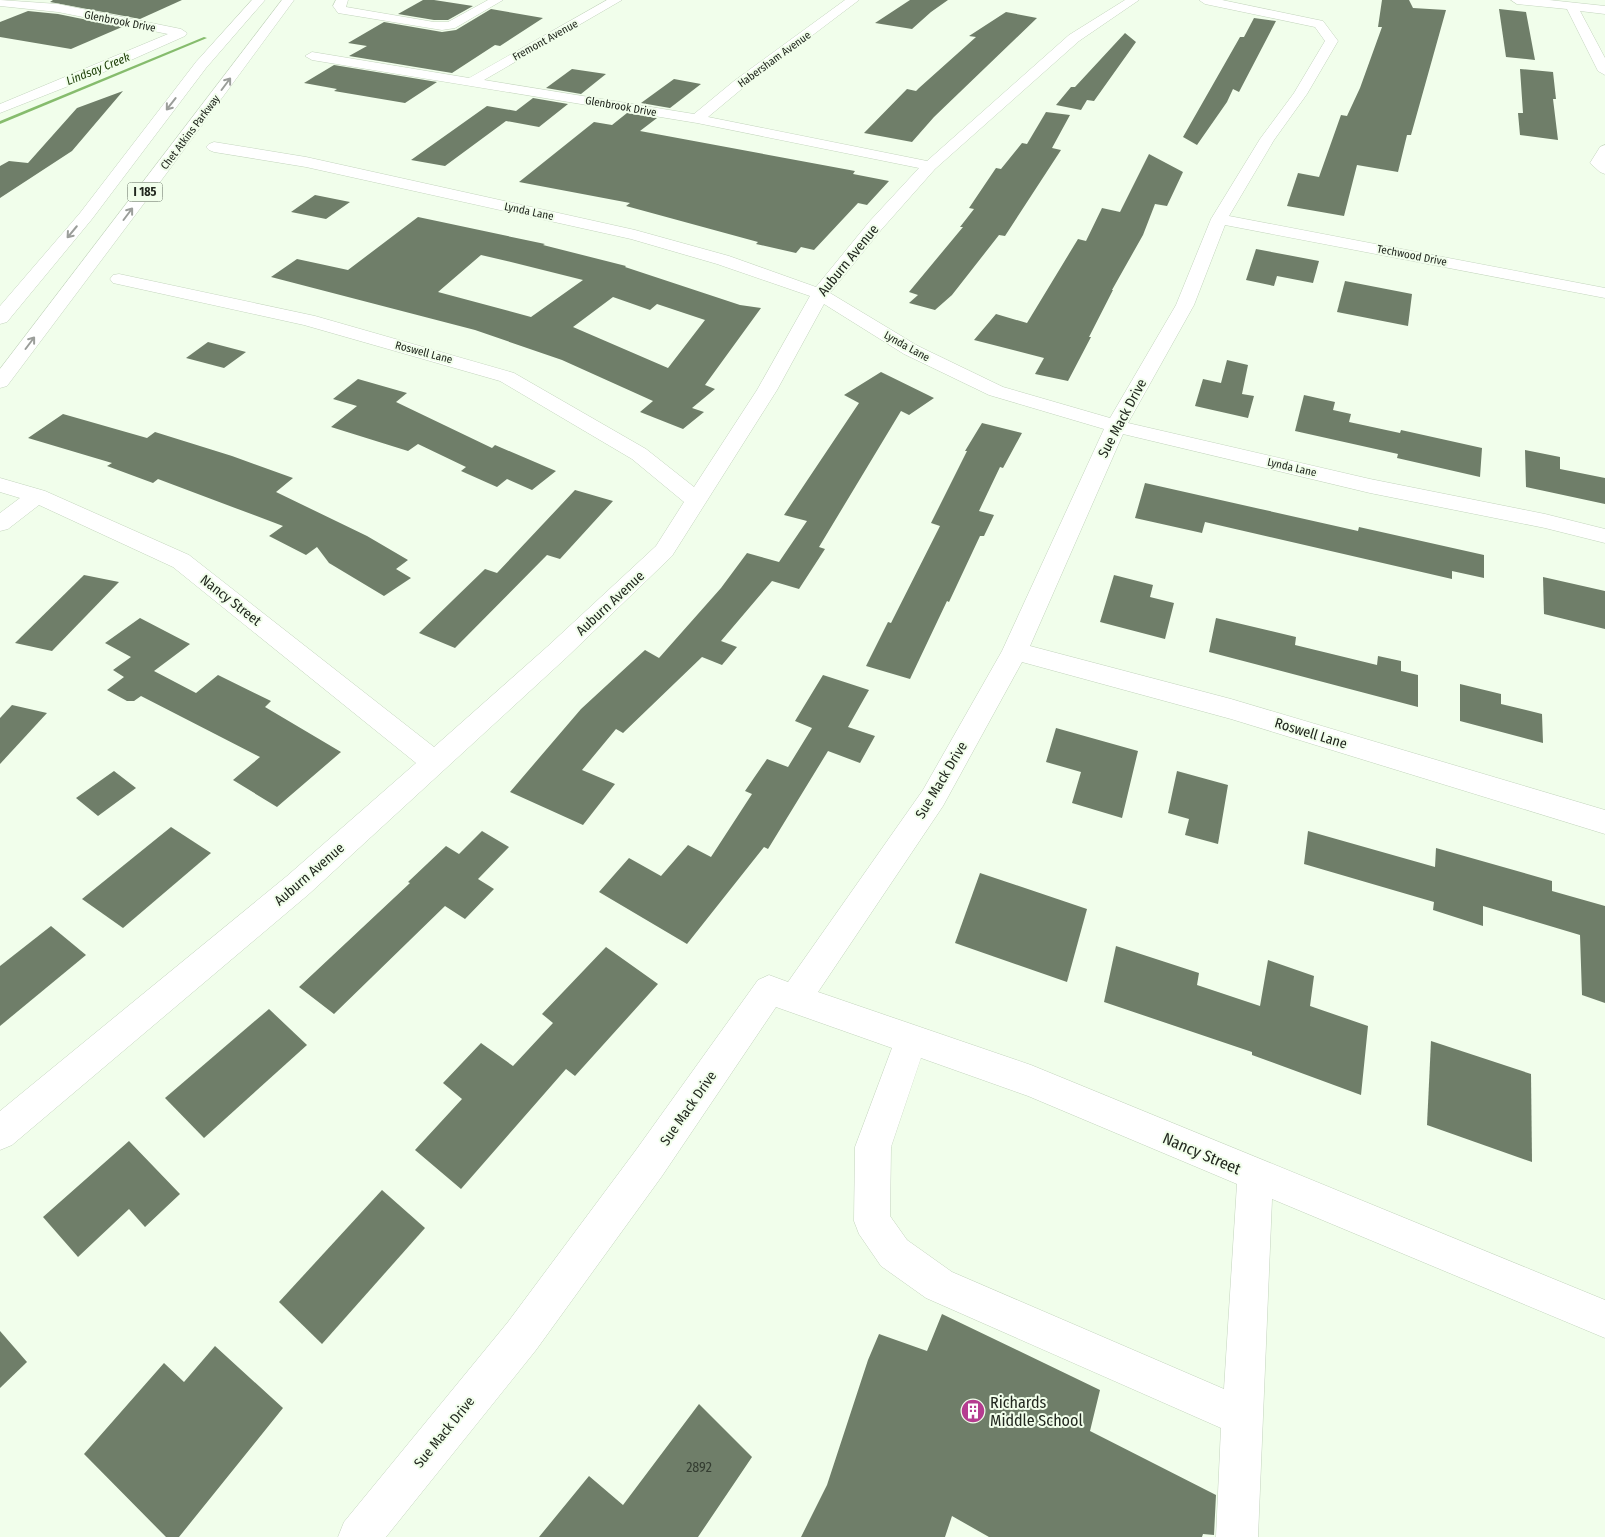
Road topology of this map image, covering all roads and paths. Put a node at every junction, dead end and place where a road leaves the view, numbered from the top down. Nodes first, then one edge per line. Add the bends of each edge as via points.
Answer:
1 (259, 0) edge
2 (288, 0) edge
3 (342, 0) edge
4 (616, 0) edge
5 (853, 0) edge
6 (1133, 0) edge
7 (1205, 0) edge
8 (1517, 0) edge
9 (491, 1) edge
10 (0, 2) edge
11 (1571, 6) junction
12 (1605, 10) edge
13 (312, 56) dead end
14 (1605, 71) edge
15 (473, 81) junction
16 (0, 109) edge
17 (697, 119) junction
18 (214, 147) dead end
19 (1605, 150) edge
20 (930, 166) junction
21 (1605, 169) edge
22 (1219, 219) junction
23 (119, 279) dead end
24 (1605, 293) edge
25 (820, 294) junction
26 (0, 318) edge
27 (0, 382) edge
28 (1116, 426) junction
29 (0, 485) edge
30 (37, 496) junction
31 (697, 501) junction
32 (0, 524) edge
33 (1605, 536) edge
34 (1015, 651) junction
35 (434, 762) junction
36 (1605, 822) edge
37 (794, 1000) junction
38 (911, 1040) junction
39 (0, 1133) edge
40 (1255, 1175) junction
41 (1605, 1319) edge
42 (1242, 1417) junction
43 (359, 1537) edge
44 (1237, 1537) edge

1 -> 26 main road, I 185 via 201,65 86,216
27 -> 2 main road, Chet Atkins Parkway / I 185
3 - 9 main road via 339,6 342,10 434,26 451,25
4 - 15 main road, Fremont Avenue
5 - 17 main road, Habersham Avenue
6 - 20 main road, Auburn Avenue via 1074,38
7 - 22 main road, Sue Mack Drive via 1319,24 1332,41
8 - 11 main road
10 - 16 main road, Glenbrook Drive via 58,8 181,33
11 - 12 main road
11 - 14 main road
13 - 15 main road, Glenbrook Drive
15 - 17 main road, Glenbrook Drive
17 - 20 main road, Glenbrook Drive
18 - 25 main road, Lynda Lane via 306,162 635,235 723,260
19 - 21 main road via 1598,164
20 - 25 main road, Auburn Avenue via 875,226
22 - 24 main road, Techwood Drive
22 - 28 main road, Sue Mack Drive via 1185,306
23 - 31 main road, Roswell Lane via 308,320 507,377 639,454
25 - 28 main road, Lynda Lane via 911,350 996,391
25 - 31 main road, Auburn Avenue via 768,390
28 - 33 main road, Lynda Lane via 1370,486
28 - 34 main road, Sue Mack Drive
29 - 30 main road, Nancy Street
30 - 32 main road
30 - 35 main road, Nancy Street via 181,560
31 - 35 main road, Auburn Avenue via 664,551
34 - 36 main road, Roswell Lane via 1231,709
34 - 37 main road, Sue Mack Drive via 933,798
35 - 39 main road, Auburn Avenue via 298,885
37 - 38 main road, Nancy Street
37 - 43 main road, Sue Mack Drive via 769,990 649,1163 522,1336
38 - 40 main road, Nancy Street via 1030,1082
38 - 42 main road via 873,1147 872,1221 894,1253 939,1285
40 - 41 main road, Nancy Street
40 - 42 main road
42 - 44 main road

